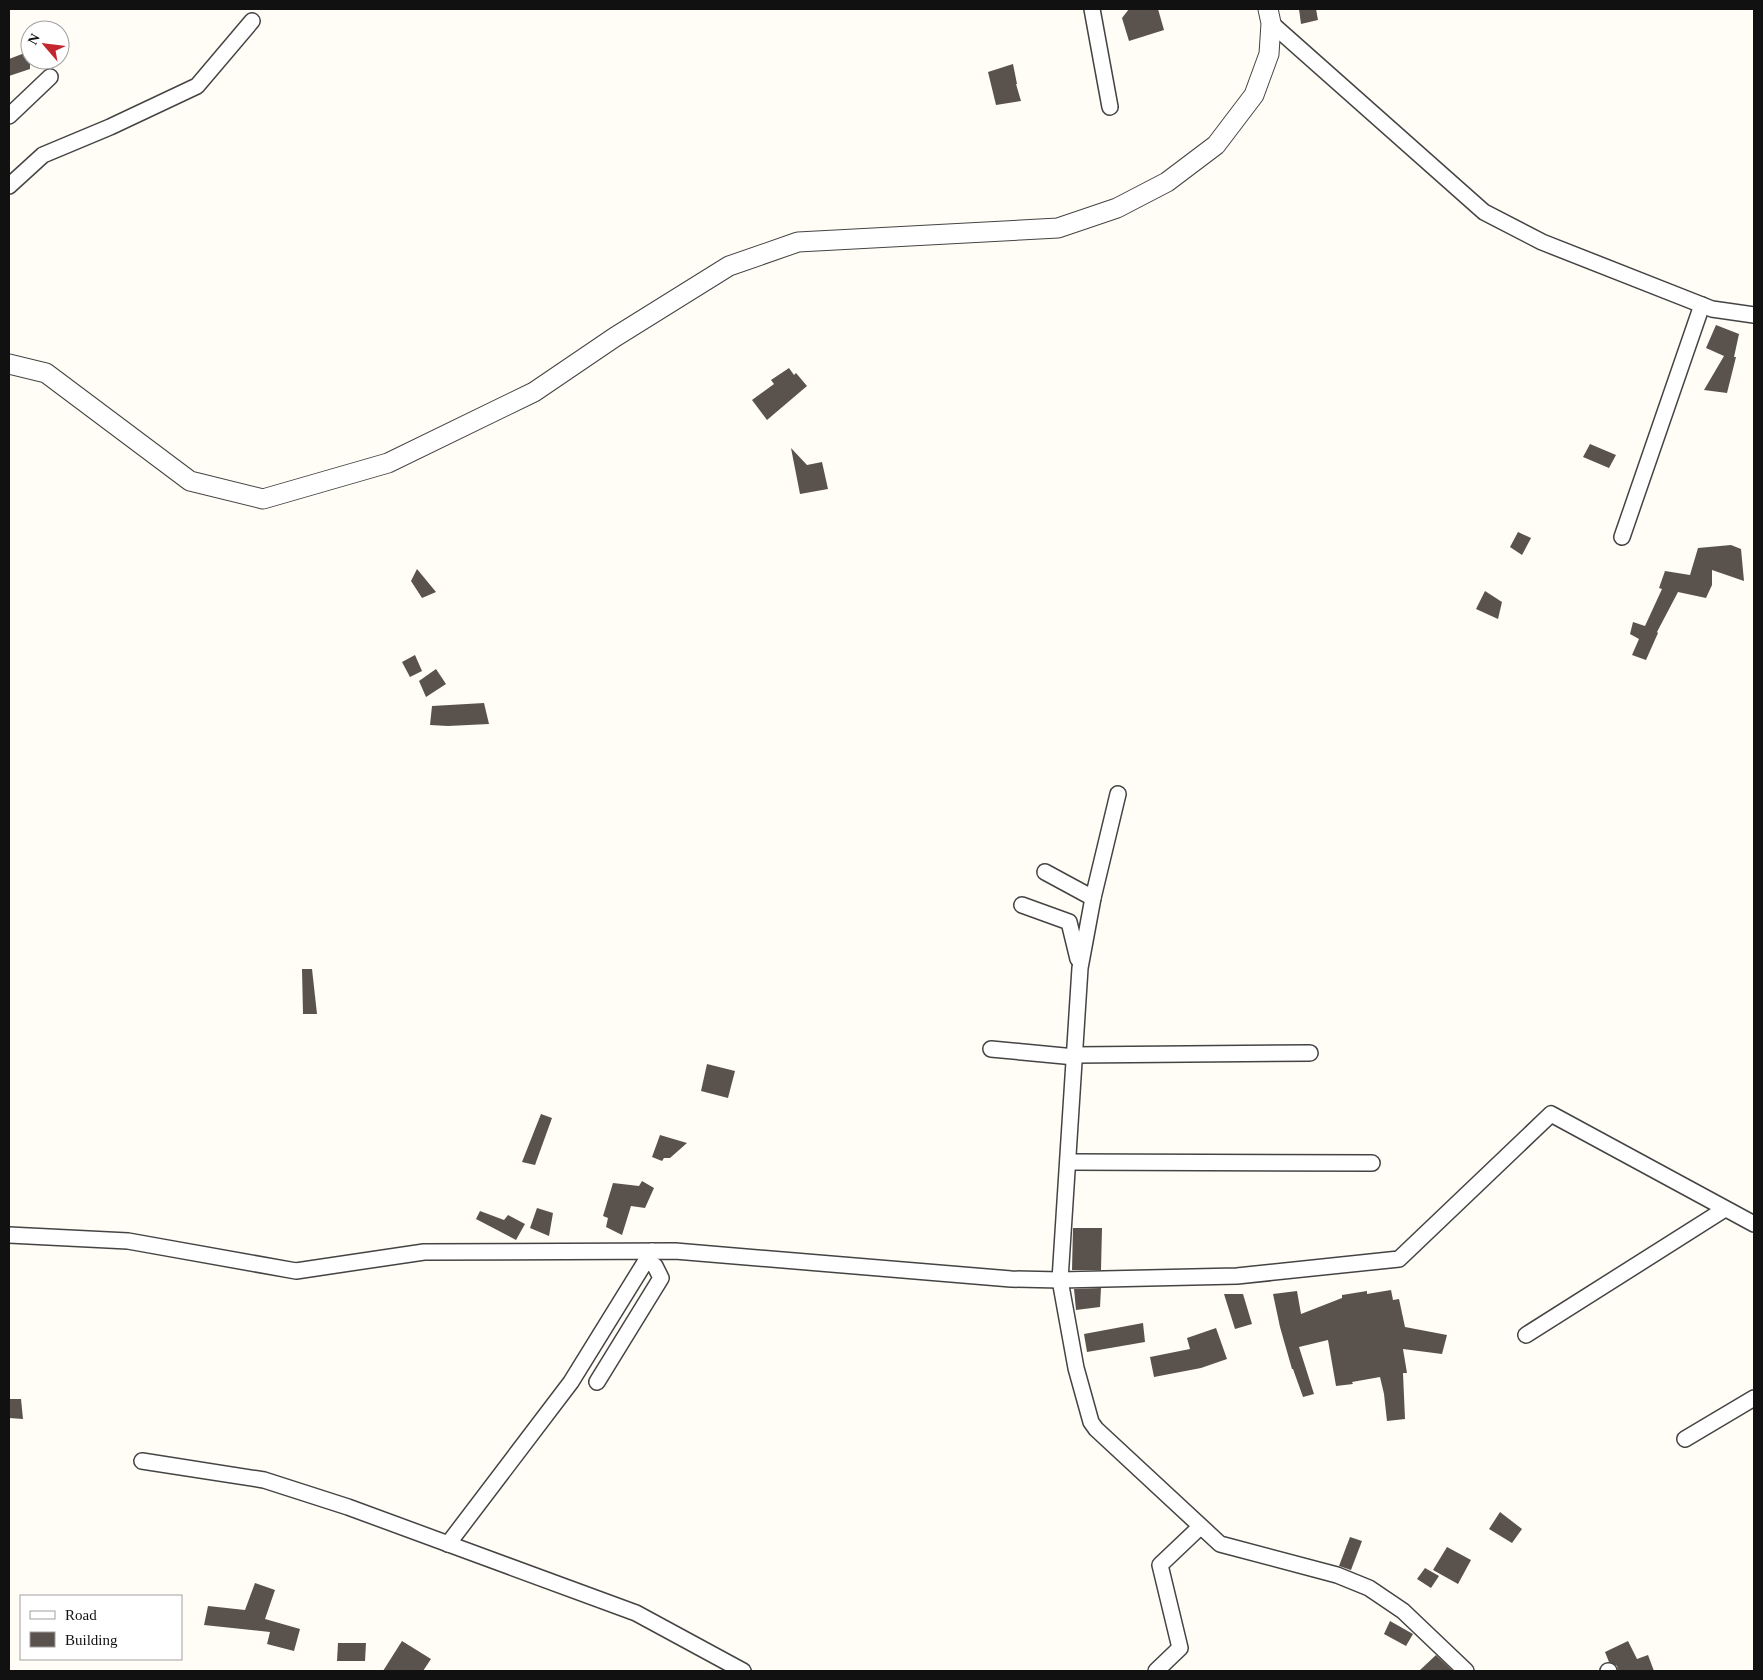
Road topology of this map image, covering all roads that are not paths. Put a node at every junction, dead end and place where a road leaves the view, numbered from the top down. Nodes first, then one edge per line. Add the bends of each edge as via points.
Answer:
1 (1092, 9) edge
2 (1269, 16) edge
3 (252, 21) dead end
4 (50, 77) dead end
5 (1110, 106) dead end
6 (9, 116) edge
7 (9, 186) edge
8 (1702, 305) junction
9 (1754, 315) edge
10 (9, 364) edge
11 (1622, 537) dead end
12 (1118, 794) dead end
13 (1045, 872) dead end
14 (1093, 898) junction
15 (1022, 905) dead end
16 (1080, 968) junction
17 (991, 1048) dead end
18 (1310, 1053) dead end
19 (1075, 1056) junction
20 (1068, 1162) junction
21 (1372, 1163) dead end
22 (1725, 1209) junction
23 (1754, 1224) edge
24 (9, 1235) edge
25 (649, 1256) junction
26 (1060, 1280) junction
27 (1526, 1335) dead end
28 (597, 1382) dead end
29 (1754, 1398) edge
30 (1685, 1439) dead end
31 (142, 1461) dead end
32 (1200, 1527) junction
33 (448, 1544) junction
34 (743, 1671) edge
35 (1156, 1671) edge
36 (1466, 1671) edge

1 - 5 street
2 - 8 street via 1484,212 1542,242
2 - 10 street via 1269,54 1254,95 1216,146 1166,182 1116,208 1058,228 798,242 729,266 615,336 534,392 388,463 263,499 190,481 46,373
3 - 7 street via 196,86 43,155
4 - 6 street
8 - 9 street
8 - 11 street
12 - 14 street
13 - 14 street
14 - 16 street
15 - 16 street via 1069,922
16 - 19 street
17 - 19 street
18 - 19 street
19 - 20 street
20 - 21 street
20 - 26 street
22 - 23 street
22 - 26 street via 1551,1114 1399,1259 1237,1276
22 - 27 street
24 - 25 street via 128,1241 296,1272 424,1252
25 - 26 street via 675,1251 1012,1279
25 - 28 street via 661,1278
25 - 33 street via 570,1382
26 - 32 street via 1076,1368 1094,1426
29 - 30 street
31 - 33 street via 272,1482 348,1506
32 - 35 street via 1160,1565 1180,1648
32 - 36 street via 1220,1544 1337,1575 1369,1588 1403,1611
33 - 34 street via 636,1613

